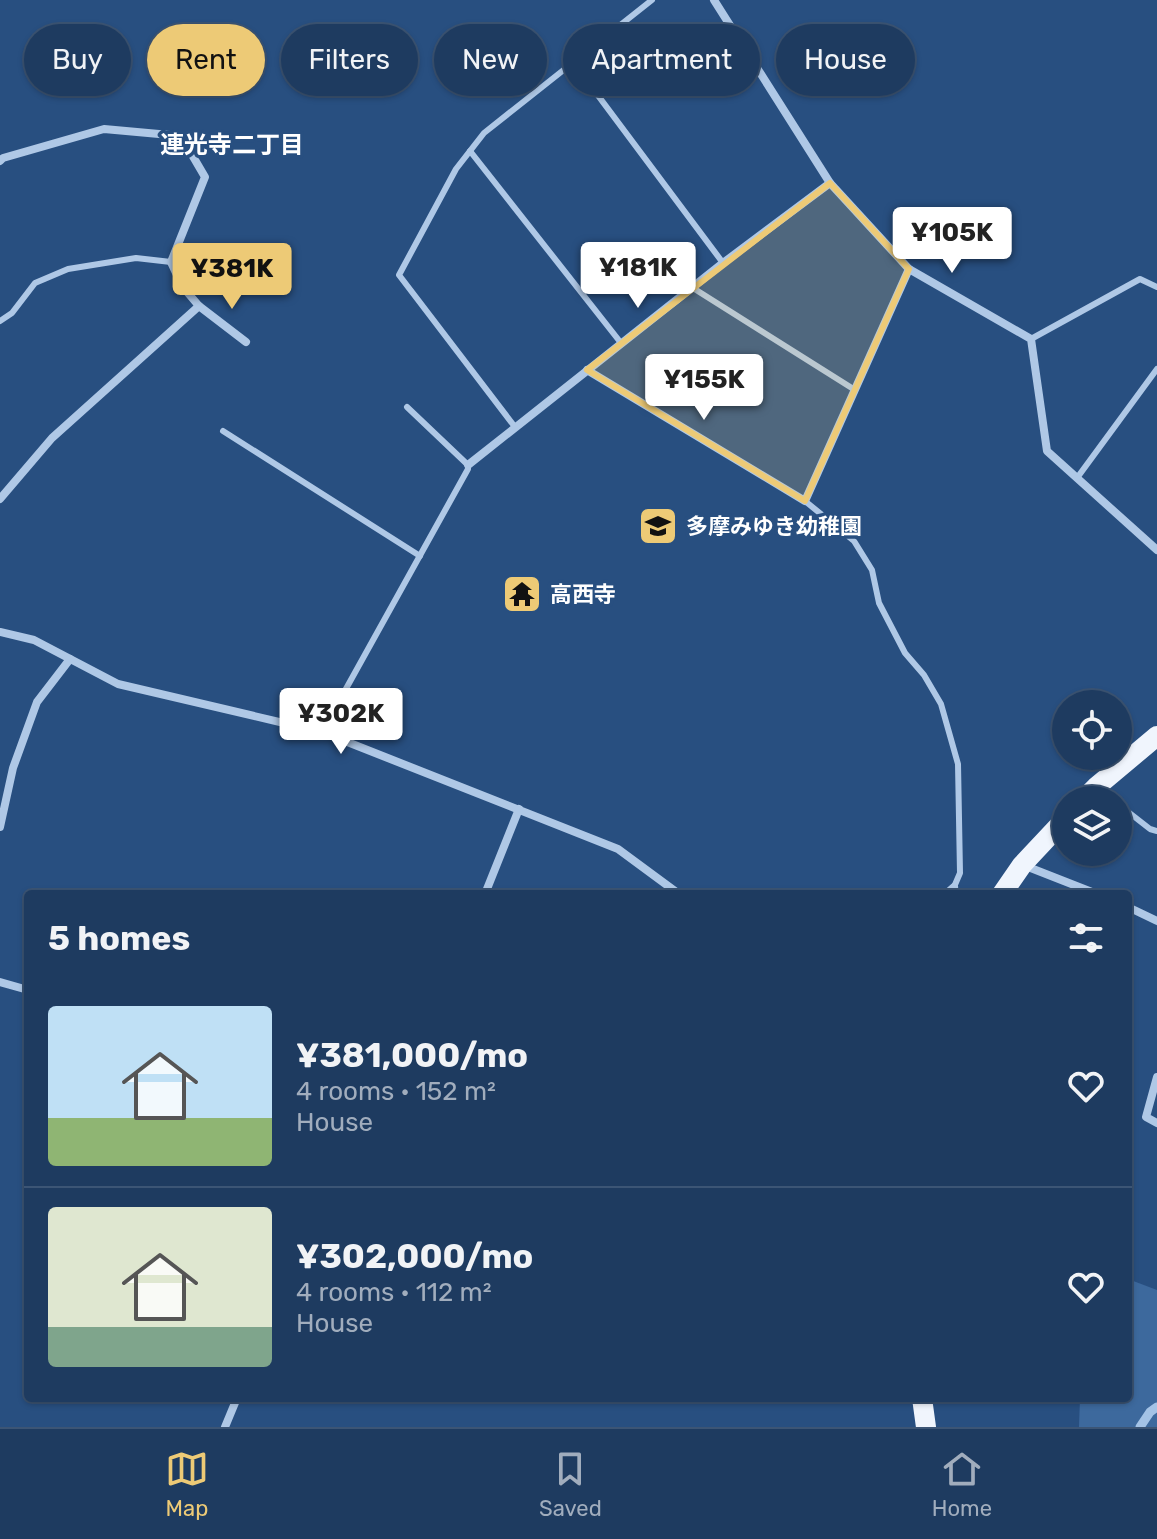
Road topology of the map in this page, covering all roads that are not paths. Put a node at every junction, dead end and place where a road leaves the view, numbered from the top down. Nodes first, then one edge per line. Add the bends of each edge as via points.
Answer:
1 (652, 0) edge
2 (714, 0) edge
3 (621, 24) edge
4 (563, 70) edge
5 (598, 96) edge
6 (470, 151) junction
7 (0, 161) edge
8 (830, 183) junction
9 (171, 262) junction
10 (723, 263) junction
11 (909, 269) junction
12 (1157, 287) edge
13 (693, 288) junction
14 (199, 306) junction
15 (0, 321) edge
16 (1031, 339) junction
17 (246, 342) dead end
18 (621, 343) junction
19 (1157, 369) edge
20 (587, 370) junction
21 (855, 390) junction
22 (407, 407) dead end
23 (515, 427) junction
24 (223, 431) dead end
25 (468, 465) junction
26 (1077, 478) junction
27 (0, 499) edge
28 (805, 501) junction
29 (1157, 550) edge
30 (420, 556) junction
31 (0, 632) edge
32 (70, 659) junction
33 (322, 732) junction
34 (1157, 736) edge
35 (1097, 786) edge
36 (519, 809) junction
37 (1132, 815) edge
38 (0, 827) edge
39 (1157, 831) edge
40 (1052, 833) edge
41 (1022, 865) junction
42 (954, 887) joint
43 (487, 890) edge
44 (674, 890) edge
45 (951, 890) edge
46 (1005, 890) edge
47 (1087, 890) edge
48 (1132, 909) edge
49 (1157, 921) edge
50 (0, 982) edge
51 (24, 989) edge
52 (1157, 1077) edge
53 (1157, 1123) edge
54 (235, 1402) edge
55 (923, 1402) edge
56 (225, 1427) edge
57 (926, 1427) edge

1 - 3 lane
2 - 8 street
4 - 6 lane via 484,133
5 - 10 lane
6 - 18 lane
6 - 23 lane via 399,275
7 - 9 street via 104,129 181,136 205,177
8 - 10 street
8 - 11 street
9 - 14 street
9 - 15 lane via 136,258 68,269 35,283
10 - 13 street
11 - 16 street
11 - 21 street
12 - 16 lane via 1140,279
13 - 18 street
13 - 21 lane
14 - 17 street
14 - 27 street via 52,438
16 - 26 street via 1047,451
18 - 20 street
19 - 26 lane
20 - 23 street
20 - 28 street
21 - 28 street
22 - 25 lane
23 - 25 street
24 - 30 lane
25 - 30 lane
26 - 29 street
28 - 42 lane via 854,541 872,570 879,603 905,653 941,704 958,764 960,873
30 - 33 lane
31 - 32 street via 34,640
32 - 33 street via 118,684
32 - 38 street via 37,702 13,768
33 - 36 street
34 - 35 main road
36 - 43 street
36 - 44 street via 618,849
37 - 39 lane
40 - 41 main road
41 - 46 main road
41 - 47 street
42 - 45 street
48 - 49 street
50 - 51 street
52 - 53 street via 1146,1117
54 - 56 street
55 - 57 main road

